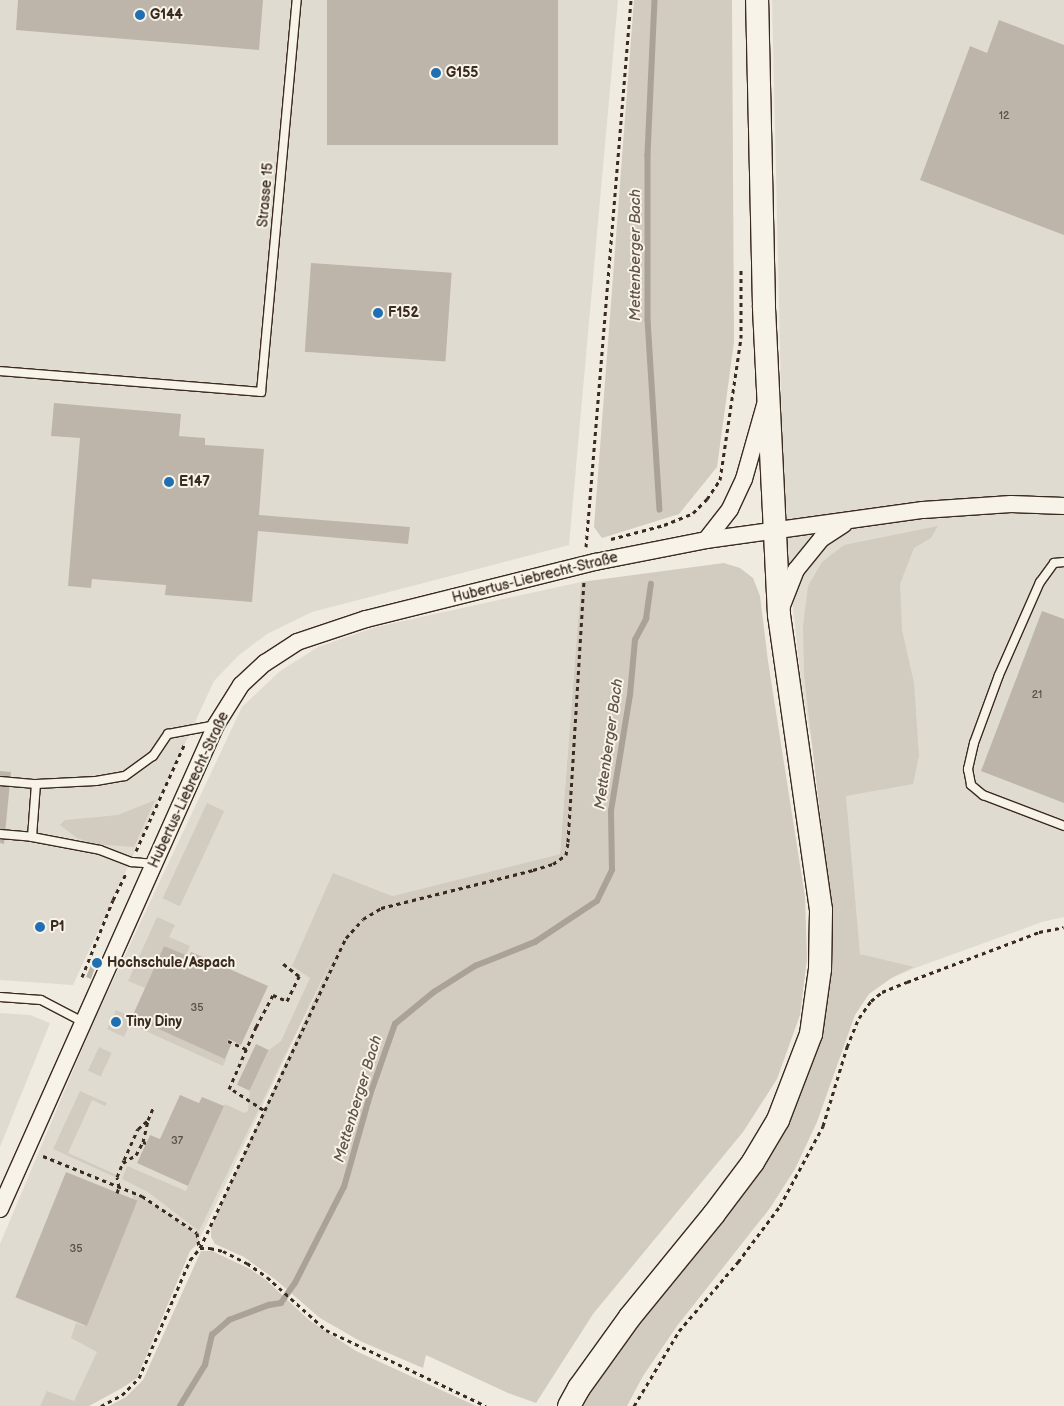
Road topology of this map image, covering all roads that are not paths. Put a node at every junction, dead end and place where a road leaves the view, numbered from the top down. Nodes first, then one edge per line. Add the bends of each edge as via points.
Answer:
1 (297, 0) edge
2 (757, 0) edge
3 (0, 371) edge
4 (768, 393) junction
5 (1064, 506) edge
6 (849, 520) junction
7 (774, 531) junction
8 (706, 540) junction
9 (1064, 562) edge
10 (779, 615) junction
11 (216, 725) junction
12 (0, 781) edge
13 (36, 784) junction
14 (1064, 826) edge
15 (0, 834) edge
16 (32, 837) junction
17 (155, 864) junction
18 (0, 997) edge
19 (83, 1022) junction
20 (0, 1209) edge
21 (570, 1406) edge

1 - 3 lane, Strasse 15 via 261,392
2 - 4 main road
4 - 7 main road
4 - 8 street via 744,479 730,509
5 - 6 street, Hubertus-Liebrecht-Straße via 957,506
6 - 7 street, Hubertus-Liebrecht-Straße
6 - 10 street, Hubertus-Liebrecht-Straße via 821,539 796,570
7 - 8 street, Hubertus-Liebrecht-Straße
7 - 10 main road
8 - 11 street, Hubertus-Liebrecht-Straße via 366,619 297,642 265,663 241,685
9 - 14 lane via 1054,563 1040,582 1000,675 974,743 968,769 972,785 983,795
10 - 21 main road via 821,910 820,969 811,1034 778,1120 753,1162 630,1317 579,1388
11 - 13 lane via 168,734 153,756 125,776
11 - 17 street, Hubertus-Liebrecht-Straße
12 - 13 lane
13 - 16 lane
15 - 16 lane
16 - 17 lane via 100,850 132,862
17 - 19 street, Hubertus-Liebrecht-Straße
18 - 19 lane via 41,1000
19 - 20 street, Hubertus-Liebrecht-Straße

